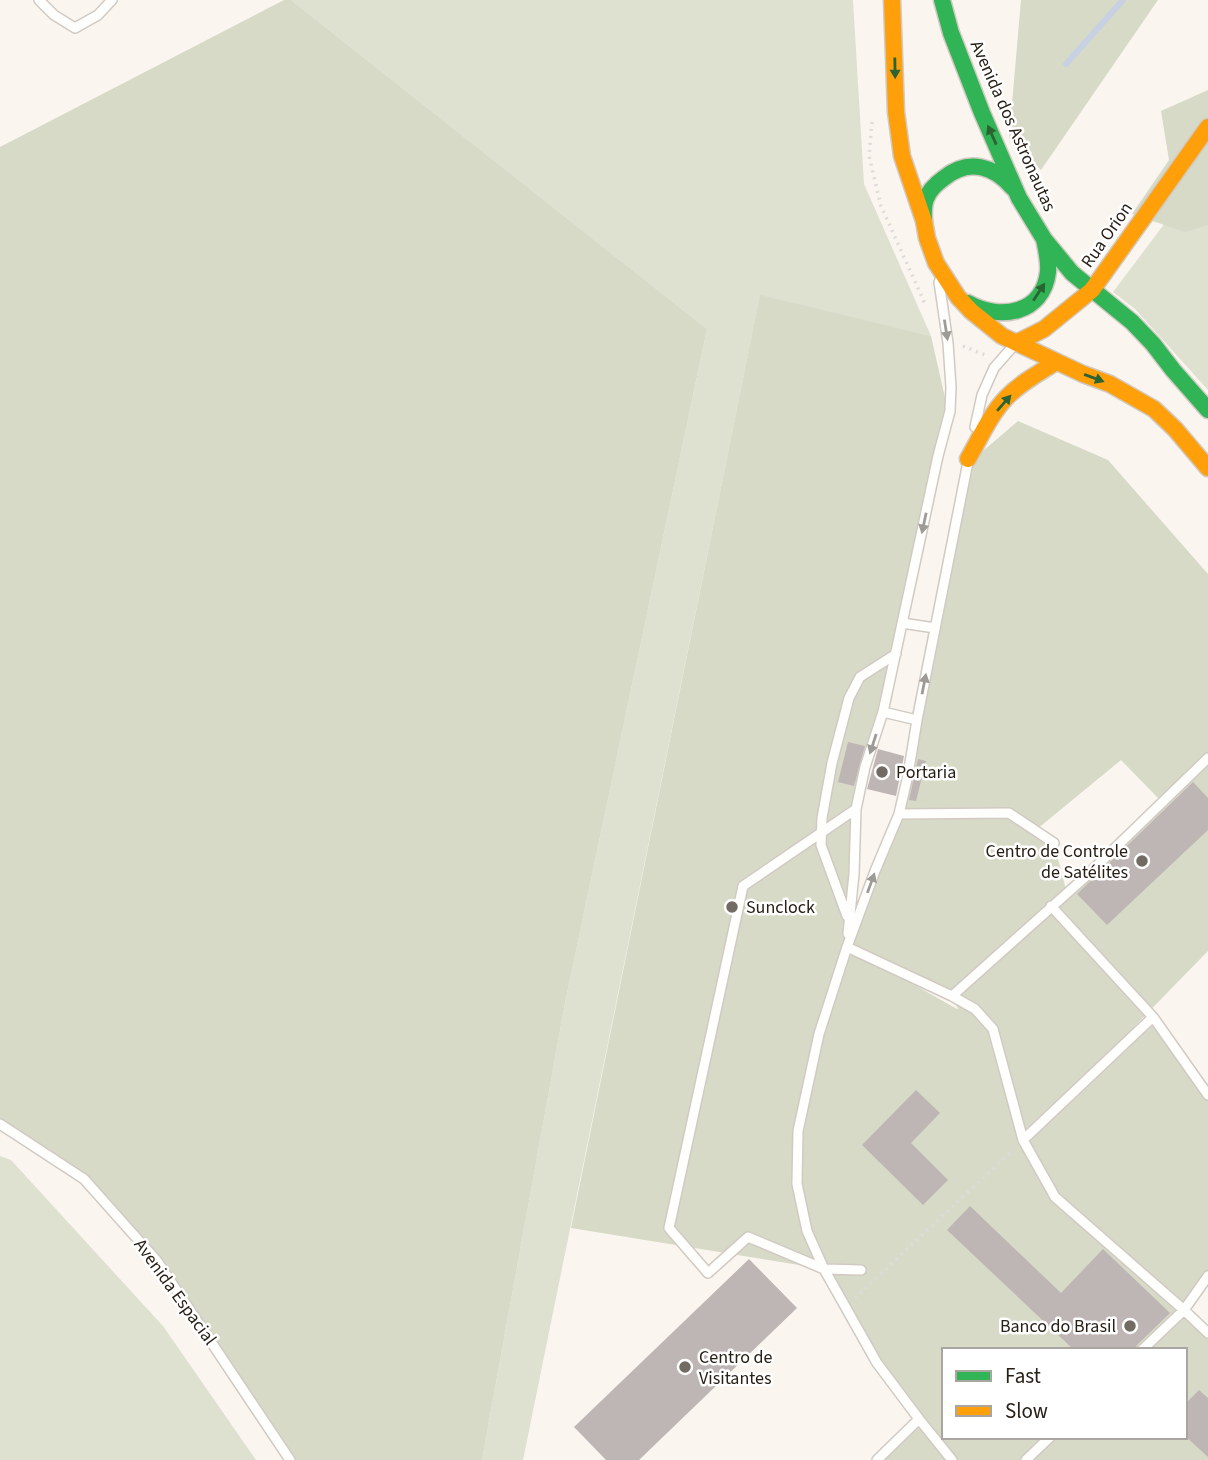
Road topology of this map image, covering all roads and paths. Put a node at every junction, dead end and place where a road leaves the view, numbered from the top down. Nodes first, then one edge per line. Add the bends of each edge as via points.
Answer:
1 (39, 0) edge
2 (112, 0) edge
3 (892, 0) edge
4 (942, 0) edge
5 (873, 117) dead end
6 (1208, 127) edge
7 (1020, 198) junction
8 (924, 221) junction
9 (1044, 239) junction
10 (936, 263) junction
11 (1092, 290) junction
12 (958, 297) junction
13 (929, 311) dead end
14 (948, 340) junction
15 (1016, 343) junction
16 (1000, 361) junction
17 (1056, 362) junction
18 (1208, 410) edge
19 (968, 459) junction
20 (1208, 467) edge
21 (902, 623) junction
22 (935, 628) junction
23 (896, 654) junction
24 (883, 712) junction
25 (917, 720) junction
26 (1208, 758) edge
27 (856, 808) junction
28 (899, 814) junction
29 (821, 832) junction
30 (1054, 843) dead end
31 (1051, 906) junction
32 (849, 919) junction
33 (847, 947) junction
34 (952, 996) junction
35 (1153, 1017) junction
36 (1208, 1095) edge
37 (0, 1124) edge
38 (1023, 1140) junction
39 (824, 1269) junction
40 (862, 1270) dead end
41 (1208, 1276) edge
42 (846, 1307) junction
43 (1184, 1310) junction
44 (1208, 1333) edge
45 (1144, 1348) edge
46 (919, 1419) junction
47 (1048, 1439) edge
48 (289, 1460) edge
49 (877, 1460) edge
50 (953, 1460) edge
51 (1026, 1460) edge

1 - 2 lane via 75,28 98,15
3 -> 8 main road via 902,156
7 -> 4 main road, Avenida dos Astronautas via 982,113
5 - 13 path via 869,156 881,206
6 - 11 main road, Rua Orion
7 - 8 main road via 1007,180 990,168 964,166 934,188 926,200
7 - 9 main road, Avenida dos Astronautas
8 - 10 main road
9 - 11 main road, Avenida dos Astronautas
12 -> 9 main road via 972,307 996,313 1020,311 1043,289 1048,273
10 - 12 main road
10 -> 14 lane
11 - 15 main road, Rua Orion via 1044,328
11 - 18 main road, Avenida dos Astronautas via 1139,329
12 - 15 main road via 987,325
14 - 16 path
14 -> 21 lane via 950,411
15 - 16 lane
15 - 17 main road
16 - 19 lane via 982,395
19 -> 17 main road via 1006,398
17 -> 20 main road via 1110,384 1154,409
19 - 22 lane
21 - 22 lane
21 - 23 lane
25 -> 22 lane
23 - 24 lane
23 - 29 lane via 860,677 849,698 832,762
24 - 25 lane
24 -> 27 lane
25 - 28 lane
26 - 31 lane
27 - 29 lane
27 - 32 lane
28 - 30 lane via 1009,813
33 -> 28 lane
29 - 32 lane via 821,845
29 - 39 lane via 743,886 669,1228 708,1273 748,1237
31 - 34 lane
31 - 35 lane
32 - 33 lane
33 - 34 lane
33 - 39 lane via 819,1034 798,1131 797,1184 807,1231
34 - 38 lane via 975,1009 993,1029
35 - 36 lane
35 - 38 lane
37 - 48 lane, Avenida Espacial via 84,1179 157,1261
38 - 42 path
38 - 43 lane via 1055,1197
39 - 40 lane
39 - 42 lane
41 - 43 lane
42 - 46 lane via 877,1363
43 - 44 lane
43 - 45 lane
46 - 49 lane
46 - 50 lane
47 - 51 lane

